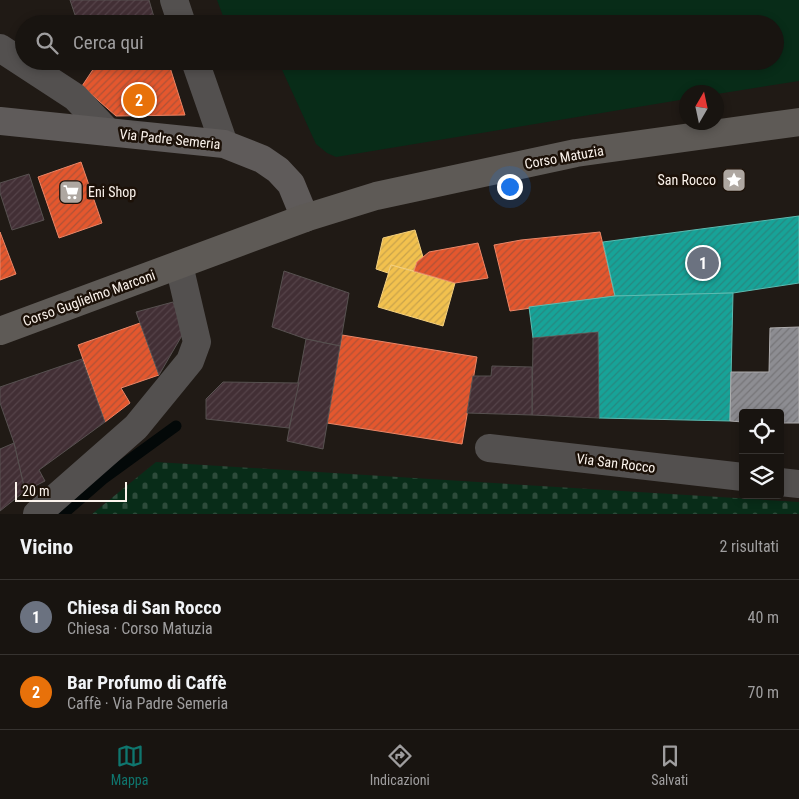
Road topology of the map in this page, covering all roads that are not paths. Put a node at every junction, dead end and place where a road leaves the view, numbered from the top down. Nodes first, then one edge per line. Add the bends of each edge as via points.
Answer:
1 (174, 0) edge
2 (179, 15) edge
3 (0, 48) edge
4 (15, 58) edge
5 (33, 70) edge
6 (198, 70) edge
7 (0, 121) edge
8 (799, 122) edge
9 (108, 132) junction
10 (224, 144) junction
11 (305, 218) junction
12 (179, 265) junction
13 (0, 331) edge
14 (489, 448) dead end
15 (739, 477) edge
16 (784, 482) edge
17 (799, 484) edge
18 (37, 514) edge

1 - 2 street
3 - 4 street
5 - 9 street via 74,97
6 - 10 street
7 - 9 main road, Via Padre Semeria
8 - 11 main road, Corso Matuzia via 576,153 376,196
9 - 10 main road, Via Padre Semeria
10 - 11 main road, Via Padre Semeria via 262,159 278,170 291,184
11 - 12 main road, Corso Guglielmo Marconi
12 - 13 main road, Corso Guglielmo Marconi
12 - 18 street via 197,342 190,361 136,427
14 - 15 street, Via San Rocco
16 - 17 street

